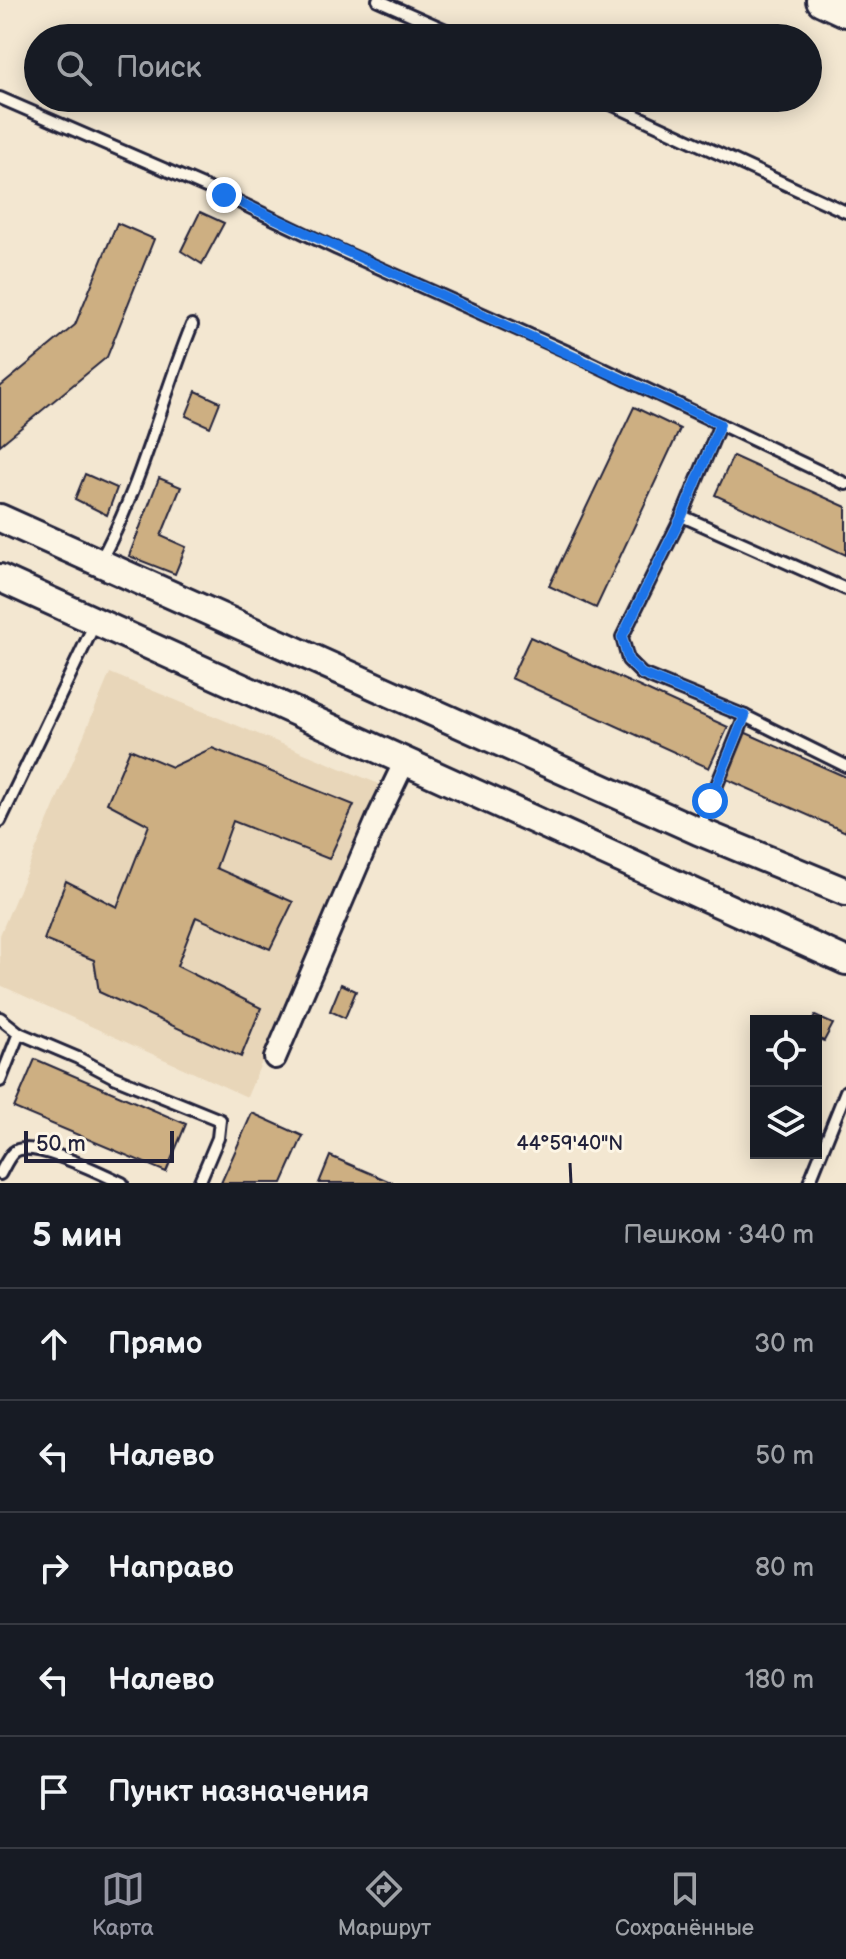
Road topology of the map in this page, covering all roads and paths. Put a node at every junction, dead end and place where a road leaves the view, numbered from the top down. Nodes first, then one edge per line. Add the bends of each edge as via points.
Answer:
1 (378, 0) edge
2 (822, 0) edge
3 (846, 11) edge
4 (432, 24) edge
5 (0, 98) edge
6 (24, 108) edge
7 (32, 112) edge
8 (628, 112) edge
9 (846, 212) edge
10 (192, 325) dead end
11 (720, 424) junction
12 (846, 484) edge
13 (682, 516) junction
14 (0, 518) edge
15 (99, 563) junction
16 (0, 578) edge
17 (846, 589) edge
18 (96, 621) junction
19 (745, 716) junction
20 (404, 763) junction
21 (846, 766) edge
22 (0, 821) edge
23 (698, 831) junction
24 (846, 892) edge
25 (846, 961) edge
26 (0, 1018) edge
27 (19, 1033) junction
28 (275, 1058) dead end
29 (0, 1081) edge
30 (846, 1091) edge
31 (0, 1174) edge
32 (122, 1183) edge
33 (199, 1183) edge
34 (809, 1183) edge

1 - 4 lane
2 - 3 main road
5 - 6 lane
7 - 11 lane
8 - 9 lane
10 - 15 lane via 117,530
11 - 12 lane
11 - 13 lane
13 - 17 lane
13 - 19 lane via 622,637 628,660 642,674
14 - 15 street
15 - 23 street
16 - 18 street
18 - 20 street
18 - 22 lane
19 - 21 lane
19 - 23 lane
20 - 25 street
20 - 28 street
23 - 24 street
26 - 27 lane
27 - 29 lane
27 - 33 lane via 220,1120
30 - 34 lane
31 - 32 lane via 15,1151 25,1147

